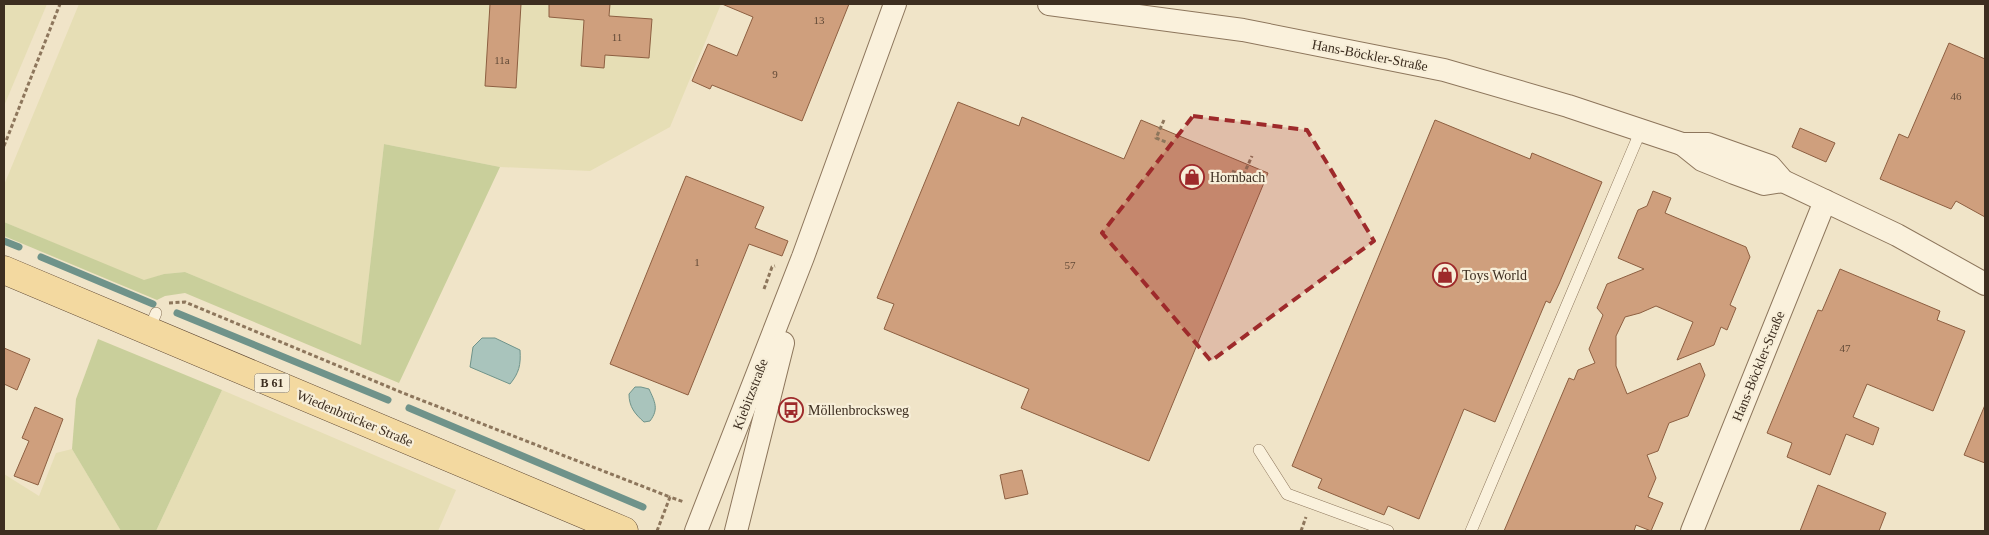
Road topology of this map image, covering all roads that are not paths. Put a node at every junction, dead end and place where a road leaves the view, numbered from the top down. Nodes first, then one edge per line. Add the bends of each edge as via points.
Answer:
1 (894, 4) edge
2 (1049, 4) edge
3 (1641, 130) junction
4 (1825, 201) junction
5 (803, 257) junction
6 (4, 270) edge
7 (1985, 284) edge
8 (1259, 450) dead end
9 (624, 531) edge
10 (696, 531) edge
11 (736, 531) edge
12 (1388, 531) edge
13 (1471, 531) edge
14 (1692, 531) edge

1 - 5 street, Kiebitzstraße
2 - 3 street, Hans-Böckler-Straße via 1243,30 1444,70
3 - 4 street, Hans-Böckler-Straße via 1682,144 1708,144 1770,166 1783,181
3 - 13 lane
4 - 7 street, Hans-Böckler-Straße via 1897,235
4 - 14 street, Hans-Böckler-Straße
5 - 10 street, Kiebitzstraße
5 - 11 street, Kiebitzstraße
6 - 9 main road, Wiedenbrücker Straße / B 61 via 152,322
8 - 12 lane via 1287,494

